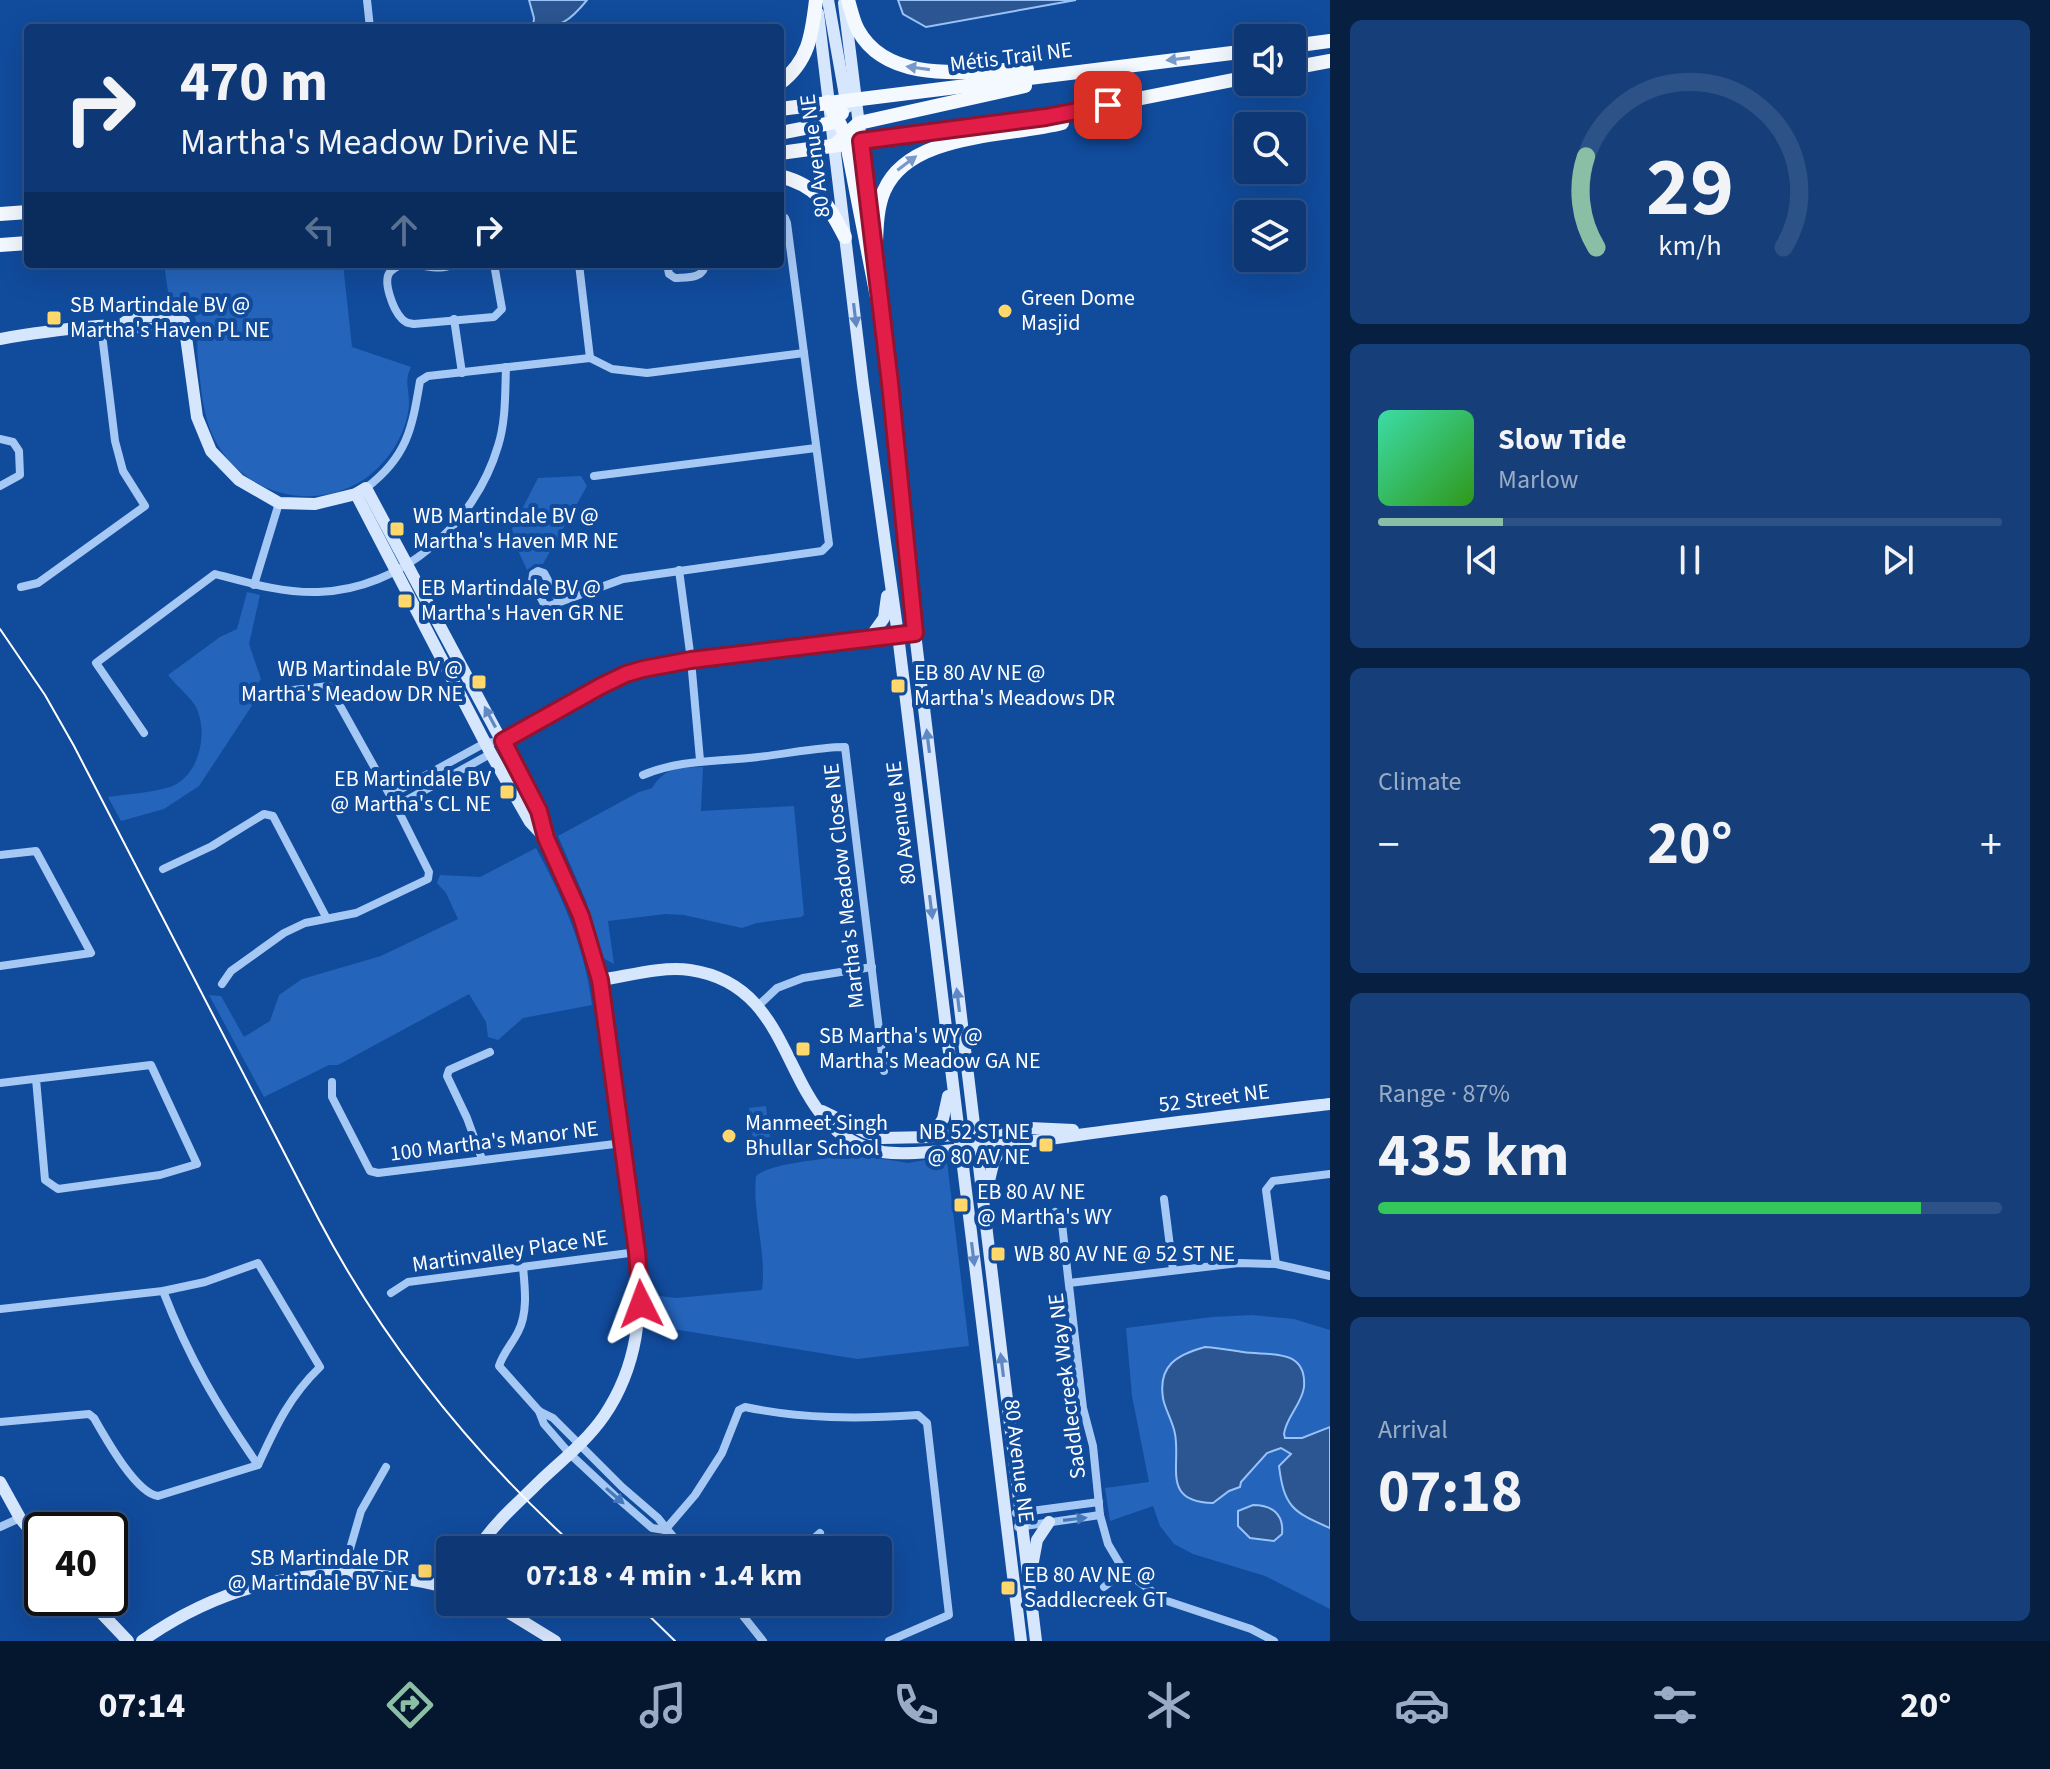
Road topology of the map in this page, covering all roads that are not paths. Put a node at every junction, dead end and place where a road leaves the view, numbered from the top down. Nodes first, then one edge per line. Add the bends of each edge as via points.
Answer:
1 (367, 0) edge
2 (816, 0) edge
3 (828, 0) edge
4 (846, 0) edge
5 (370, 24) edge
6 (1330, 41) edge
7 (1306, 44) edge
8 (1234, 53) edge
9 (1330, 61) edge
10 (1306, 65) edge
11 (1108, 67) junction
12 (784, 79) edge
13 (1232, 80) joint
14 (840, 108) junction
15 (784, 109) edge
16 (784, 131) edge
17 (850, 135) junction
18 (784, 152) edge
19 (784, 177) edge
20 (24, 212) edge
21 (0, 214) edge
22 (784, 218) edge
23 (845, 237) junction
24 (24, 243) edge
25 (0, 245) edge
26 (875, 259) junction
27 (395, 268) edge
28 (495, 268) edge
29 (579, 268) edge
30 (668, 268) edge
31 (704, 268) edge
32 (454, 319) junction
33 (101, 326) junction
34 (885, 338) junction
35 (0, 339) edge
36 (804, 353) junction
37 (590, 358) junction
38 (506, 367) junction
39 (462, 373) junction
40 (0, 439) edge
41 (816, 448) junction
42 (594, 476) dead end
43 (0, 486) edge
44 (361, 491) junction
45 (279, 503) junction
46 (889, 565) junction
47 (402, 569) junction
48 (679, 570) junction
49 (254, 585) junction
50 (21, 587) dead end
51 (559, 601) dead end
52 (915, 633) junction
53 (898, 635) junction
54 (869, 639) junction
55 (691, 660) junction
56 (266, 693) dead end
57 (144, 733) dead end
58 (503, 741) junction
59 (488, 748) junction
60 (700, 760) junction
61 (643, 775) dead end
62 (390, 795) junction
63 (396, 806) junction
64 (546, 838) junction
65 (0, 855) edge
66 (163, 869) dead end
67 (326, 917) junction
68 (0, 966) edge
69 (872, 967) junction
70 (600, 980) junction
71 (222, 984) dead end
72 (759, 1005) junction
73 (490, 1052) dead end
74 (884, 1071) dead end
75 (951, 1073) junction
76 (36, 1079) junction
77 (332, 1082) dead end
78 (0, 1083) edge
79 (1330, 1104) edge
80 (819, 1110) junction
81 (1102, 1132) junction
82 (974, 1133) junction
83 (958, 1134) junction
84 (931, 1137) junction
85 (623, 1143) junction
86 (1004, 1146) junction
87 (976, 1148) junction
88 (960, 1149) junction
89 (482, 1159) junction
90 (1330, 1174) edge
91 (1164, 1199) dead end
92 (983, 1208) junction
93 (1055, 1212) dead end
94 (637, 1252) junction
95 (1276, 1264) junction
96 (523, 1267) junction
97 (1173, 1270) junction
98 (1330, 1276) edge
99 (1069, 1283) junction
100 (163, 1291) junction
101 (391, 1293) dead end
102 (0, 1309) edge
103 (0, 1422) edge
104 (575, 1449) junction
105 (258, 1465) junction
106 (386, 1467) dead end
107 (0, 1482) edge
108 (1099, 1502) junction
109 (1020, 1512) junction
110 (1005, 1514) junction
111 (1100, 1515) junction
112 (20, 1518) junction
113 (1049, 1522) junction
114 (24, 1523) edge
115 (1022, 1526) junction
116 (0, 1527) edge
117 (1007, 1528) junction
118 (665, 1530) junction
119 (820, 1533) dead end
120 (487, 1536) edge
121 (671, 1536) edge
122 (817, 1536) edge
123 (1124, 1571) junction
124 (343, 1573) junction
125 (436, 1585) edge
126 (1104, 1587) dead end
127 (1030, 1594) junction
128 (104, 1616) edge
129 (514, 1616) edge
130 (745, 1616) edge
131 (128, 1641) edge
132 (142, 1641) edge
133 (555, 1641) edge
134 (763, 1641) edge
135 (889, 1641) edge
136 (1021, 1641) edge
137 (1036, 1641) edge
138 (1274, 1641) edge

1 - 5 street
2 - 12 main road via 810,44 802,62
2 - 14 street, 80 Avenue NE
3 - 14 street
11 -> 4 main road via 905,67 871,48
4 - 14 street, 80 Avenue NE
6 - 7 main road
8 -> 11 main road, Métis Trail NE
9 - 10 main road
11 - 14 main road, Métis Trail NE
11 - 17 main road
13 - 17 main road via 1046,117
26 -> 13 main road via 884,190 896,172 922,153
14 - 15 main road, Métis Trail NE
14 - 16 main road
14 - 17 main road
14 - 17 street, 80 Avenue NE
17 - 18 main road
17 - 23 street, 80 Avenue NE
17 - 26 street, 80 Avenue NE
17 - 34 main road
19 - 23 main road via 822,198
20 - 21 main road
22 - 36 street
23 -> 46 street, 80 Avenue NE
24 - 25 main road
26 - 34 street, 80 Avenue NE
27 - 32 street via 386,277 400,317 406,322
28 - 32 street via 499,314
29 - 37 street
30 - 31 street via 675,278 699,275
32 - 39 street
33 - 35 street
33 - 45 street via 168,316 184,322 197,417 211,451 239,480
33 - 50 street via 115,441 123,471 145,506 38,583
34 - 52 street, 80 Avenue NE
36 - 37 street via 647,373 612,369
36 - 41 street
37 - 38 street
38 - 39 street
38 - 47 street via 499,444 486,481 450,528
39 - 44 street via 420,381 412,429 395,460
40 - 43 street via 13,442 19,451 20,475
41 - 42 street
41 - 48 street via 826,549
44 - 45 street via 315,504
44 - 47 street
45 - 49 street
46 - 53 street, 80 Avenue NE
46 - 54 street via 884,618
47 - 49 street via 320,592
58 -> 47 street
47 - 59 street
48 - 51 street via 623,579
48 - 55 street
49 - 57 street via 215,574 96,663
52 - 53 street
82 -> 52 street, 80 Avenue NE
53 - 54 street
53 -> 75 street, 80 Avenue NE
54 - 55 street
55 - 58 street via 626,674
55 - 60 street
56 - 62 street via 329,686
58 - 59 street
58 - 64 street via 539,811
59 - 62 street
59 - 63 street
59 - 64 street via 530,822
60 - 61 street
60 - 69 street, Martha's Meadow Close NE via 845,747
62 - 63 street
63 - 67 street via 428,879 356,913
64 - 70 street via 581,916
65 - 68 street via 36,851 91,953
66 - 67 street via 264,814 273,816
67 - 71 street via 284,933 231,971
69 - 72 street via 803,978 777,988
69 - 74 street, Martha's Meadow Close NE
70 - 72 street via 687,970 722,980
70 - 85 street
72 - 80 street, 52 Street NE
73 - 89 street via 449,1070 447,1076
75 - 83 street, 80 Avenue NE
75 - 84 street via 946,1113
76 - 76 street via 151,1065 197,1164 160,1175 58,1189 45,1180
76 - 78 street
77 - 89 street, 100 Martha's Manor NE via 332,1097 370,1171
79 - 81 street, 52 Street NE
80 - 84 street, 52 Street NE via 882,1138
80 - 88 street, 52 Street NE via 835,1131 884,1152
81 - 82 street, 52 Street NE via 1030,1128
81 - 86 street, 52 Street NE
82 - 83 street, 52 Street NE
82 - 87 street, 80 Avenue NE
83 - 84 street, 52 Street NE
83 - 88 street, 80 Avenue NE
85 - 89 street, 100 Martha's Manor NE
85 - 94 street
86 - 87 street, 52 Street NE
86 - 92 street via 989,1172
87 - 88 street, 52 Street NE
87 - 92 street, 80 Avenue NE
88 -> 110 street, 80 Avenue NE
90 - 95 street via 1273,1181 1266,1190
91 - 97 street
109 -> 92 street, 80 Avenue NE
93 - 99 street via 1062,1224
94 - 96 street, Martinvalley Place NE
94 - 104 street via 640,1310 634,1352 604,1416
95 - 97 street, Saddlecreek Way NE
95 - 98 street, Saddlecreek Way NE
96 - 101 street, Martinvalley Place NE via 408,1282
96 - 104 street via 526,1300 520,1330 499,1366 539,1411 553,1418
97 - 99 street, Saddlecreek Way NE
99 - 108 street, Saddlecreek Way NE
100 - 102 street
100 - 105 street via 184,1346
100 - 105 street via 258,1263 320,1367 284,1409
103 - 105 street via 89,1414 149,1495
104 - 118 street via 658,1518
104 - 120 street
106 - 124 street via 361,1511
107 - 112 street
108 - 109 street
108 - 111 street, Saddlecreek Way NE
109 - 110 street
109 - 115 street, 80 Avenue NE
110 - 117 street, 80 Avenue NE
113 -> 111 street
111 - 123 street, Saddlecreek Way NE via 1108,1544
112 - 114 street
112 - 116 street
113 - 115 street
113 - 127 street via 1037,1540
115 - 117 street
115 - 127 street, 80 Avenue NE
117 - 136 street, 80 Avenue NE
118 - 121 street
118 - 135 street via 695,1495 745,1407 819,1418 918,1415 927,1423 949,1615
119 - 122 street
123 - 126 street
123 - 138 street, Saddlecreek Way NE via 1164,1600
124 - 125 street
124 - 132 street via 288,1578 228,1594
127 - 137 street, 80 Avenue NE
128 - 131 street
129 - 133 street
130 - 134 street

